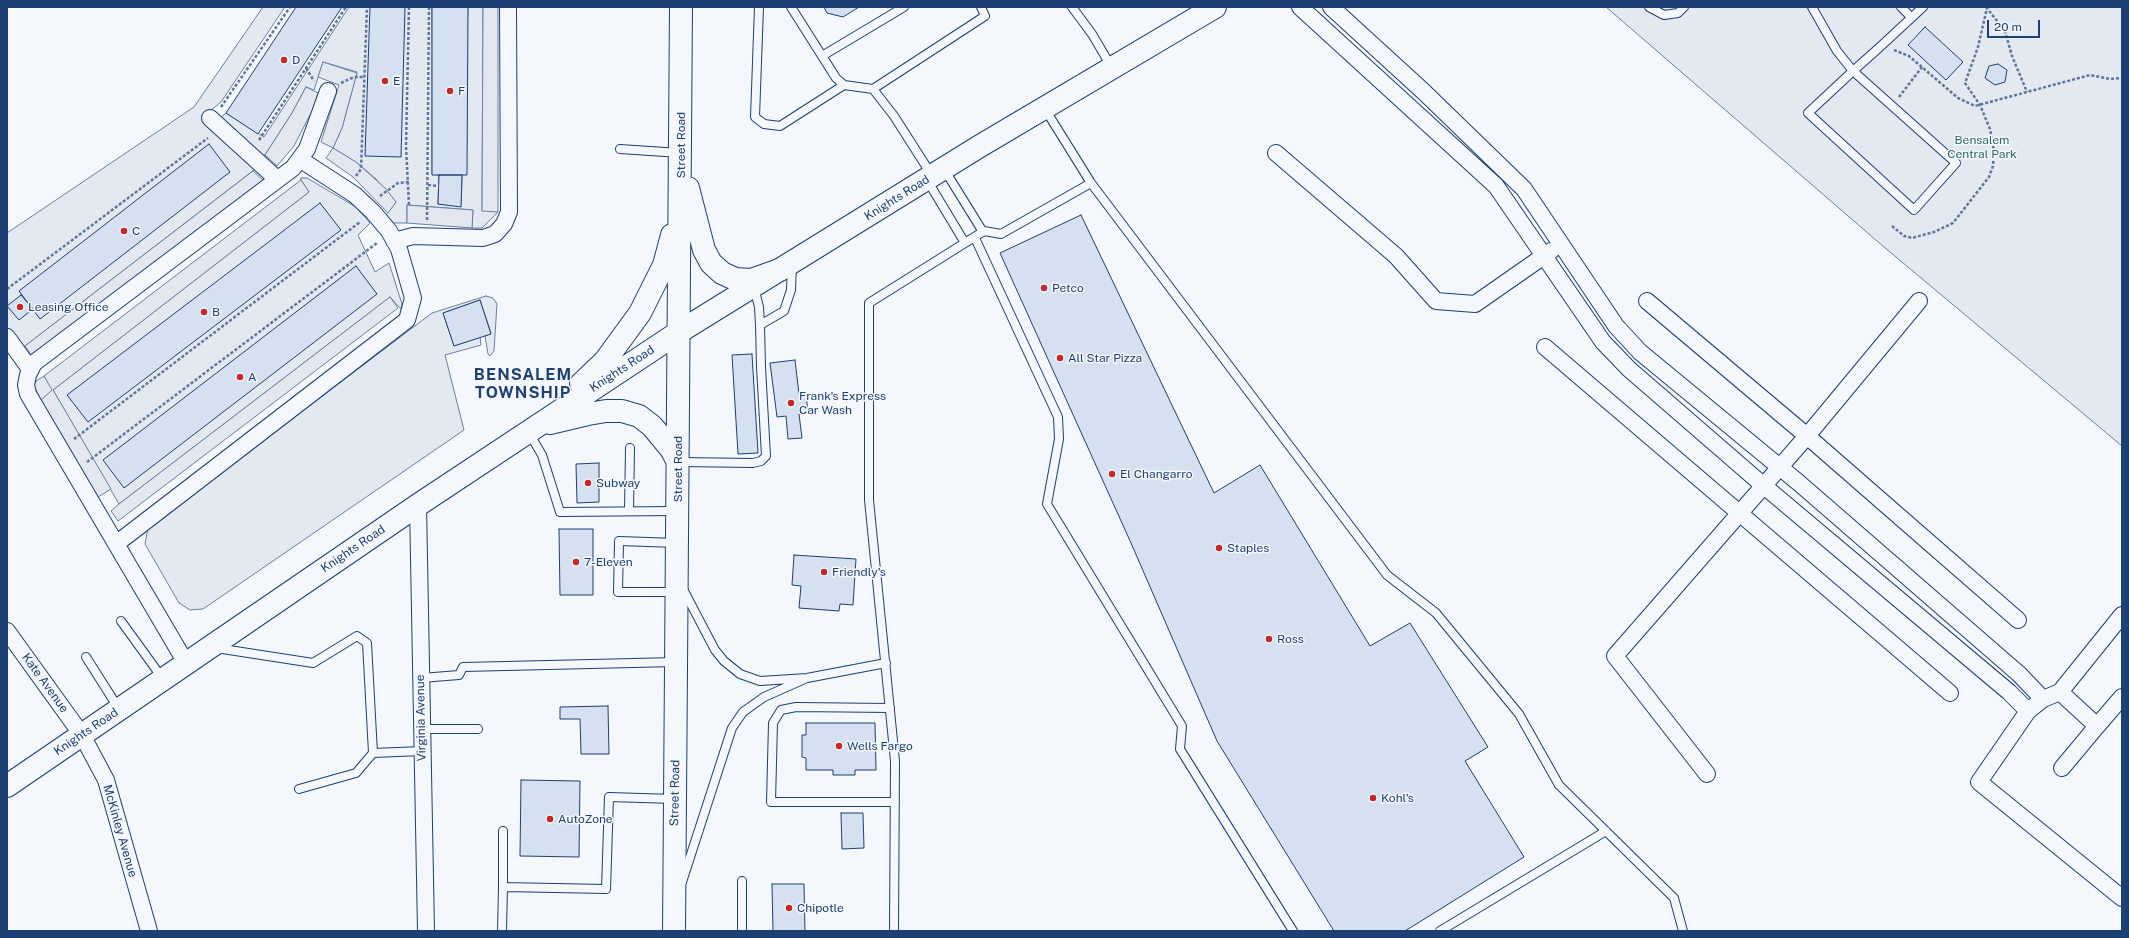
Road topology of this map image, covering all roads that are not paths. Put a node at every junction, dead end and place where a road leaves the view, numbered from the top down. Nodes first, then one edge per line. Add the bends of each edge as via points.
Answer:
1 (508, 7) edge
2 (681, 7) edge
3 (759, 7) edge
4 (791, 7) edge
5 (904, 7) edge
6 (981, 7) edge
7 (1072, 7) edge
8 (1215, 7) edge
9 (1300, 7) edge
10 (1331, 7) edge
11 (1649, 7) edge
12 (1684, 7) edge
13 (1812, 7) edge
14 (1901, 7) edge
15 (1922, 7) edge
16 (1911, 17) junction
17 (822, 56) junction
18 (1112, 68) junction
19 (1853, 71) junction
20 (844, 85) junction
21 (873, 89) junction
22 (328, 91) road end
23 (1044, 108) junction
24 (215, 123) road end
25 (620, 149) dead end
26 (1276, 153) dead end
27 (680, 158) junction
28 (301, 160) junction
29 (934, 175) junction
30 (277, 179) junction
31 (1091, 183) junction
32 (680, 192) junction
33 (983, 232) junction
34 (392, 237) junction
35 (974, 238) junction
36 (965, 243) junction
37 (1560, 244) junction
38 (1543, 257) junction
39 (787, 266) junction
40 (753, 287) junction
41 (1647, 301) dead end
42 (1919, 301) dead end
43 (760, 325) junction
44 (679, 332) junction
45 (7, 337) edge
46 (1545, 347) dead end
47 (30, 369) junction
48 (531, 429) junction
49 (1807, 436) junction
50 (630, 448) dead end
51 (678, 462) junction
52 (1779, 467) junction
53 (1764, 486) junction
54 (418, 505) junction
55 (629, 511) junction
56 (678, 511) junction
57 (1740, 514) junction
58 (678, 543) junction
59 (116, 544) junction
60 (677, 585) junction
61 (2122, 615) edge
62 (2018, 620) dead end
63 (121, 621) dead end
64 (8, 635) edge
65 (210, 647) junction
66 (86, 657) dead end
67 (676, 662) junction
68 (886, 663) junction
69 (186, 664) junction
70 (421, 678) junction
71 (807, 678) junction
72 (163, 679) junction
73 (2060, 692) junction
74 (1950, 693) dead end
75 (2122, 697) edge
76 (2043, 699) junction
77 (890, 708) junction
78 (120, 709) junction
79 (2028, 711) junction
80 (2097, 726) junction
81 (422, 729) junction
82 (478, 729) dead end
83 (82, 735) junction
84 (422, 751) junction
85 (373, 753) junction
86 (2062, 768) dead end
87 (1707, 774) dead end
88 (7, 786) edge
89 (299, 789) dead end
90 (675, 799) junction
91 (895, 802) junction
92 (502, 831) dead end
93 (1606, 831) junction
94 (742, 881) dead end
95 (503, 887) junction
96 (2122, 898) edge
97 (674, 908) junction
98 (149, 931) edge
99 (426, 931) edge
100 (502, 931) edge
101 (674, 931) edge
102 (742, 931) edge
103 (894, 931) edge
104 (1292, 931) edge
105 (1440, 931) edge
106 (1683, 931) edge

1 - 34 street via 509,212 504,224 495,234 483,238
2 - 27 main road, Street Road
3 - 20 lane via 755,117 764,124 780,126
4 - 17 lane
5 - 17 lane
6 - 21 lane via 985,16
7 - 18 lane
8 - 18 main road, Knights Road
9 - 38 street via 1496,186
10 - 37 street via 1524,189
11 - 12 lane via 1664,15 1678,13
13 - 19 lane via 1837,51
14 - 16 lane
15 - 16 lane
16 - 19 lane
17 - 20 lane via 836,78
18 - 23 main road, Knights Road
19 - 19 lane via 1956,163 1914,210 1808,113
20 - 21 lane
21 - 29 lane
22 - 28 street
23 - 29 main road, Knights Road
23 - 31 lane
24 - 30 street
25 - 27 lane
26 - 38 street via 1396,256 1436,301 1475,304
27 - 32 main road, Street Road
27 - 39 main road via 704,250 711,263 722,273 735,279 750,280
28 - 30 street
28 - 34 street via 347,190 370,209
29 - 33 lane
29 - 36 lane
29 - 39 main road, Knights Road
30 - 47 street via 34,363
31 - 33 lane via 1001,234
31 - 93 lane via 1387,575 1436,613 1519,714 1559,785
32 - 44 main road, Street Road
32 - 48 main road via 664,265 640,313 605,361
33 - 35 lane
34 - 59 street via 399,249 413,298 407,320
35 - 36 lane
35 - 104 lane via 1058,417 1060,439 1047,504 1182,726 1180,749
36 - 68 lane via 869,303 869,500
37 - 38 street
37 - 52 street via 1616,326 1640,352
38 - 53 street via 1603,342 1640,378
39 - 40 main road, Knights Road
39 - 43 lane via 791,290 784,311
40 - 43 lane via 759,307
40 - 44 main road, Knights Road
41 - 49 street
42 - 49 street
43 - 51 lane via 766,456 761,461 753,463
44 - 48 main road, Knights Road
44 - 51 main road, Street Road
45 - 47 street
46 - 57 street
47 - 59 street via 26,385 28,394
48 - 51 main road via 588,414 622,411 639,416 652,426
48 - 54 main road, Knights Road
48 - 55 lane via 560,512
49 - 52 street
49 - 62 street
50 - 55 lane
51 - 56 main road, Street Road
52 - 53 street
52 - 76 street via 2019,674
53 - 57 street
53 - 79 street via 2009,692
54 - 65 main road, Knights Road
54 - 70 street, Virginia Avenue
55 - 56 lane
56 - 58 main road, Street Road
57 - 74 street
57 - 87 street via 1615,656
58 - 60 main road, Street Road
58 - 60 lane via 619,541 618,592
59 - 69 street
60 - 67 main road, Street Road
60 - 71 lane via 715,650 740,674 760,681
61 - 73 street
63 - 72 lane
64 - 83 street, Kate Avenue
65 - 69 main road, Knights Road
65 - 85 lane via 313,663 357,636 367,643
66 - 78 lane
67 - 70 lane via 463,667 459,675
67 - 90 main road, Street Road
68 - 71 lane
68 - 77 lane
69 - 72 main road, Knights Road
70 - 81 street, Virginia Avenue
71 - 97 lane via 764,697 743,712 732,728
72 - 78 main road, Knights Road
73 - 76 street
73 - 80 street
75 - 80 street
76 - 79 street
77 - 91 lane via 895,760
77 - 91 lane via 796,707 781,710 773,723 771,802
78 - 83 main road, Knights Road
79 - 96 street via 1979,782
80 - 86 street
81 - 82 lane
81 - 84 street, Virginia Avenue
83 - 88 main road, Knights Road
83 - 98 street, McKinley Avenue via 106,780
84 - 85 lane
84 - 99 street, Virginia Avenue
85 - 89 lane via 356,773
90 - 95 lane via 609,798 606,889
90 - 97 main road, Street Road
91 - 103 lane
92 - 95 lane
93 - 105 lane
93 - 106 lane via 1674,898
94 - 102 lane
95 - 100 lane
97 - 101 main road, Street Road

